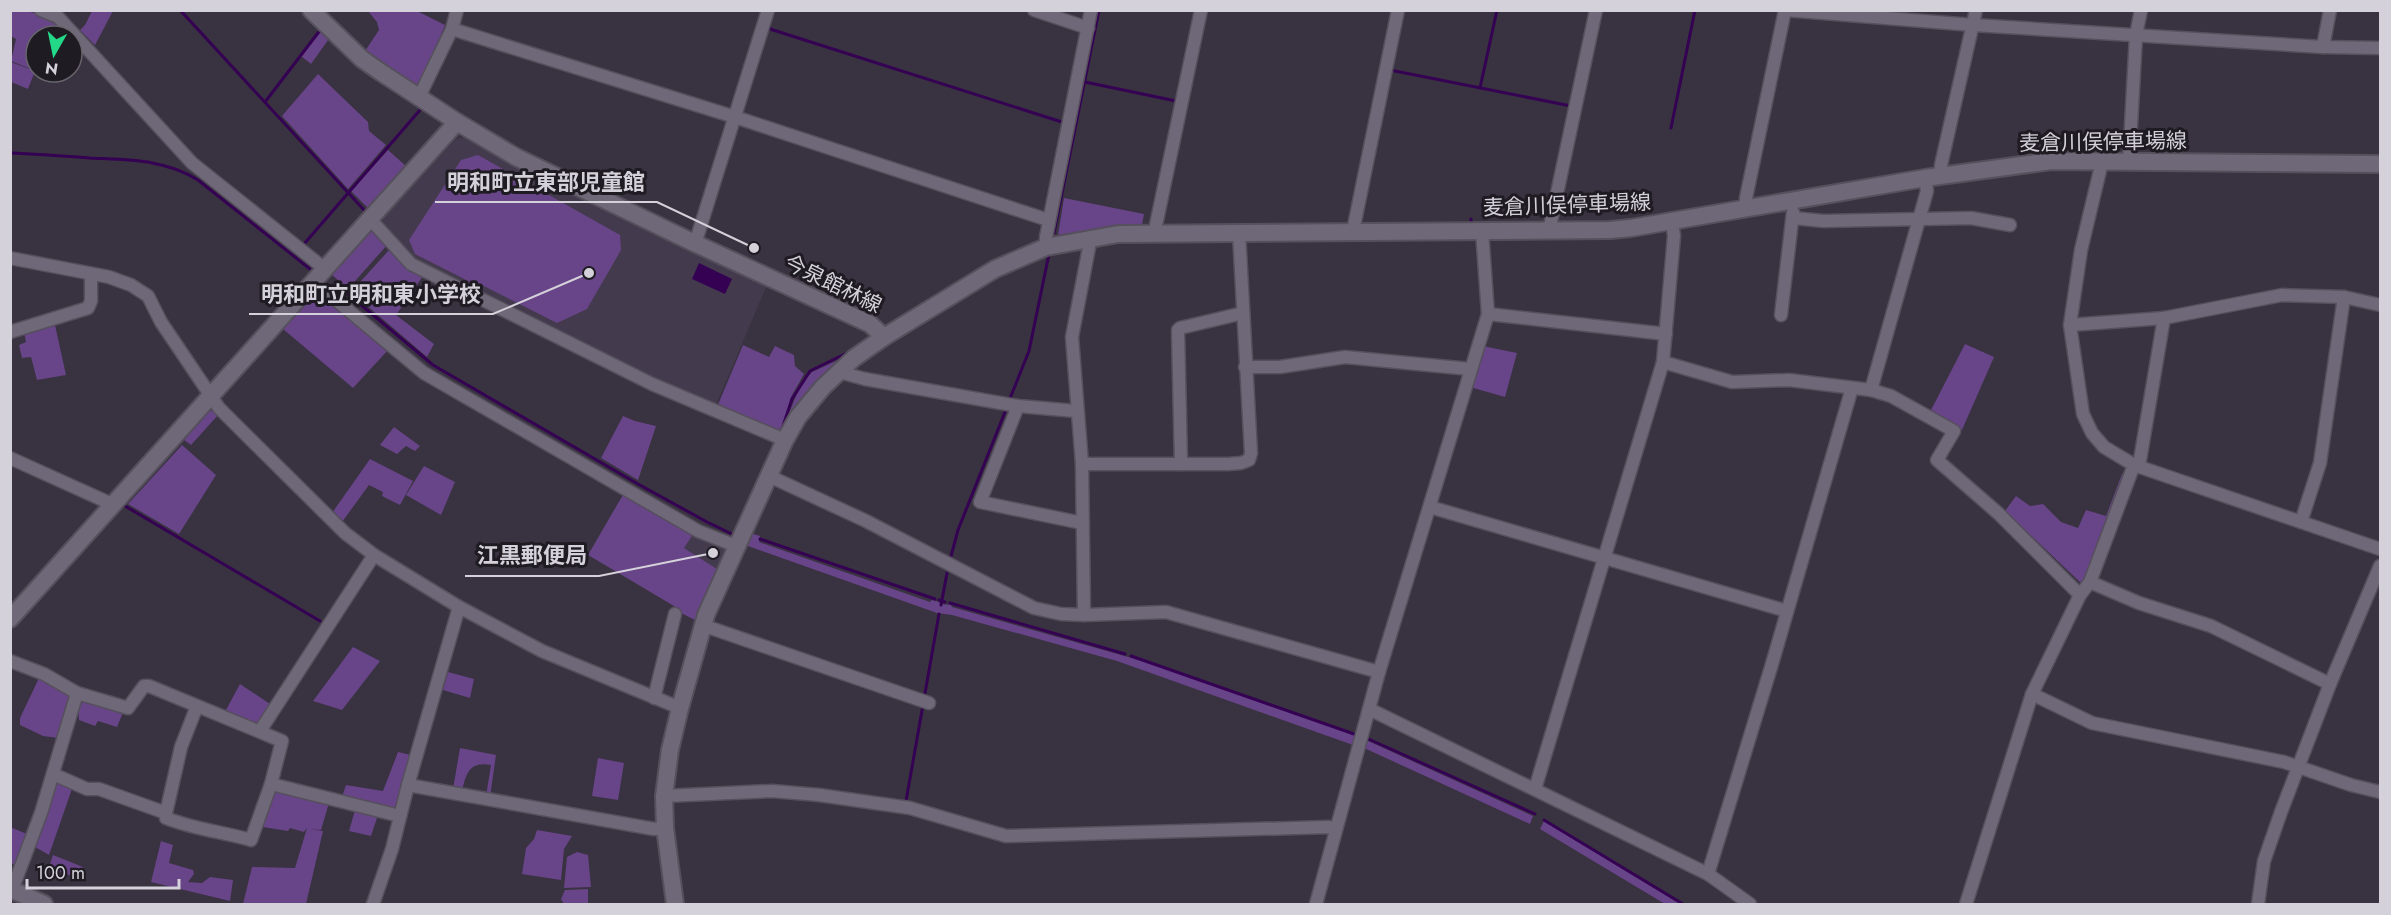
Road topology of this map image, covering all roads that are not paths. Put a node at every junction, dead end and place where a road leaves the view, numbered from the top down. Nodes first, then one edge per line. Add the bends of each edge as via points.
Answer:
1 (41, 10) edge
2 (311, 10) edge
3 (457, 10) edge
4 (768, 10) edge
5 (1034, 10) edge
6 (1091, 10) edge
7 (1201, 10) edge
8 (1398, 10) edge
9 (1596, 10) edge
10 (1785, 10) edge
11 (1976, 10) edge
12 (2141, 10) edge
13 (2330, 10) edge
14 (1973, 25) junction
15 (1088, 28) junction
16 (452, 29) junction
17 (2136, 35) junction
18 (2323, 46) junction
19 (2380, 48) edge
20 (419, 97) junction
21 (735, 117) junction
22 (457, 122) junction
23 (2102, 162) junction
24 (2128, 162) junction
25 (2380, 164) edge
26 (1933, 177) junction
27 (1791, 201) junction
28 (1746, 209) junction
29 (1794, 218) junction
30 (1918, 218) junction
31 (370, 219) junction
32 (1049, 219) junction
33 (1672, 222) junction
34 (2010, 225) dead end
35 (1353, 231) junction
36 (1482, 231) junction
37 (1549, 231) junction
38 (1156, 233) junction
39 (1239, 233) junction
40 (1091, 237) junction
41 (695, 244) junction
42 (1046, 247) junction
43 (10, 258) edge
44 (91, 274) junction
45 (319, 275) junction
46 (2344, 297) junction
47 (2380, 305) edge
48 (1243, 313) junction
49 (1488, 314) junction
50 (1781, 315) dead end
51 (2164, 318) junction
52 (2070, 325) junction
53 (10, 332) edge
54 (1666, 334) junction
55 (884, 337) junction
56 (1663, 362) junction
57 (1245, 367) junction
58 (1470, 369) junction
59 (839, 372) junction
60 (1852, 388) junction
61 (1871, 390) junction
62 (211, 397) junction
63 (1018, 406) junction
64 (1076, 411) junction
65 (785, 440) junction
66 (10, 458) edge
67 (1082, 464) junction
68 (1180, 464) junction
69 (2137, 466) junction
70 (769, 476) junction
71 (114, 505) junction
72 (1430, 507) junction
73 (2301, 522) junction
74 (1082, 524) junction
75 (736, 546) junction
76 (2380, 549) edge
77 (374, 555) junction
78 (1604, 559) junction
79 (2380, 566) edge
80 (2090, 582) junction
81 (2080, 594) junction
82 (459, 607) junction
83 (1787, 611) junction
84 (675, 614) dead end
85 (1084, 615) junction
86 (10, 619) edge
87 (702, 626) junction
88 (10, 661) edge
89 (1379, 672) junction
90 (2330, 684) junction
91 (76, 693) junction
92 (2032, 694) junction
93 (654, 698) junction
94 (929, 703) dead end
95 (197, 706) junction
96 (680, 708) junction
97 (1368, 709) junction
98 (260, 731) junction
99 (2300, 767) junction
100 (52, 774) junction
101 (271, 784) junction
102 (408, 785) junction
103 (1535, 789) junction
104 (2380, 792) edge
105 (664, 796) junction
106 (166, 813) junction
107 (400, 816) junction
108 (664, 828) junction
109 (1336, 829) junction
110 (1708, 874) junction
111 (11, 890) edge
112 (44, 904) edge
113 (373, 904) edge
114 (675, 904) edge
115 (1316, 904) edge
116 (1750, 904) edge
117 (1966, 904) edge
118 (2258, 904) edge

1 - 45 street via 58,18 192,163
2 - 20 main road, 今泉館林線 via 363,59
3 - 16 street
4 - 21 street
5 - 15 street
6 - 15 street
7 - 38 street
8 - 35 street
9 - 37 street
10 - 14 street
10 - 28 street
11 - 14 street
12 - 17 street
13 - 18 street
14 - 17 street
14 - 26 street via 1941,165
15 - 32 street
16 - 20 street
16 - 21 street
17 - 18 street
17 - 24 street
18 - 19 street
20 - 22 main road, 今泉館林線
21 - 32 street
21 - 41 street
22 - 31 main road
22 - 41 main road, 今泉館林線 via 516,157
23 - 24 main road, 麦倉川俣停車場線
23 - 26 main road, 麦倉川俣停車場線 via 2051,161
23 - 52 street via 2081,250
24 - 25 main road, 麦倉川俣停車場線
26 - 27 main road, 麦倉川俣停車場線
26 - 30 street
27 - 28 main road, 麦倉川俣停車場線
27 - 29 street
28 - 33 main road, 麦倉川俣停車場線
29 - 30 street
29 - 50 street
30 - 34 street via 1971,218
30 - 61 street
31 - 45 main road
31 - 65 street via 411,264 652,384
32 - 42 street
33 - 37 main road, 麦倉川俣停車場線
33 - 54 street
35 - 36 main road, 麦倉川俣停車場線
35 - 39 main road, 麦倉川俣停車場線
36 - 37 main road, 麦倉川俣停車場線
36 - 49 street
38 - 39 main road, 麦倉川俣停車場線
38 - 40 main road, 麦倉川俣停車場線
39 - 48 street
40 - 42 main road, 麦倉川俣停車場線
40 - 64 street via 1072,337
41 - 55 main road, 今泉館林線 via 870,324
42 - 55 main road, 麦倉川俣停車場線 via 995,269
43 - 44 street
44 - 53 street via 88,308
44 - 62 street via 131,285 148,296
45 - 62 main road
45 - 75 street via 424,373 709,537
46 - 47 street
46 - 51 street via 2263,297
46 - 73 street via 2320,464
48 - 57 street
48 - 68 street via 1178,330
49 - 54 street
49 - 58 street
51 - 52 street
51 - 69 street
52 - 69 street via 2083,414 2092,433 2104,447
54 - 56 street
55 - 59 main road, 今泉館林線
56 - 60 street via 1732,382 1789,380
56 - 78 street
57 - 58 street via 1280,367 1345,357
57 - 68 street via 1249,460
58 - 72 street
59 - 63 street via 865,380
59 - 65 main road, 今泉館林線 via 809,402
60 - 61 street
60 - 83 street
61 - 81 street via 1892,396 1954,430 1937,460
62 - 71 main road
62 - 77 street via 345,533
63 - 64 street
63 - 74 street via 980,502
64 - 67 street
65 - 70 main road, 今泉館林線
66 - 71 street
67 - 68 street
67 - 74 street
69 - 73 street
69 - 80 street
70 - 75 main road, 今泉館林線
70 - 85 street via 866,521 1022,604 1054,613
71 - 86 main road
72 - 78 street
72 - 89 street
73 - 76 street
74 - 85 street
75 - 87 main road, 今泉館林線
77 - 82 street
77 - 98 street
78 - 83 street
78 - 103 street
79 - 90 street
80 - 81 street
80 - 90 street via 2211,626
81 - 92 street
82 - 93 street via 572,665
82 - 102 street
83 - 110 street
84 - 93 street
85 - 89 street via 1166,612
87 - 94 street
87 - 96 main road, 今泉館林線
88 - 91 street via 44,674
89 - 97 street
90 - 99 street
91 - 95 street via 128,708 144,686 149,686
91 - 100 street
92 - 99 street via 2092,723
92 - 117 street
93 - 96 street
95 - 98 street
95 - 106 street via 181,747
96 - 105 main road, 今泉館林線
97 - 103 street
97 - 109 street
98 - 101 street via 282,741
99 - 104 street
99 - 118 street via 2264,861
100 - 106 street
100 - 111 street
101 - 106 street via 251,840 177,823 166,818
101 - 107 street
102 - 107 street
102 - 108 street
103 - 110 street
105 - 108 main road, 今泉館林線
105 - 109 street via 772,791 819,795 910,808 1006,836
107 - 113 street
108 - 114 main road, 今泉館林線
109 - 115 street
110 - 116 street
111 - 112 main road

